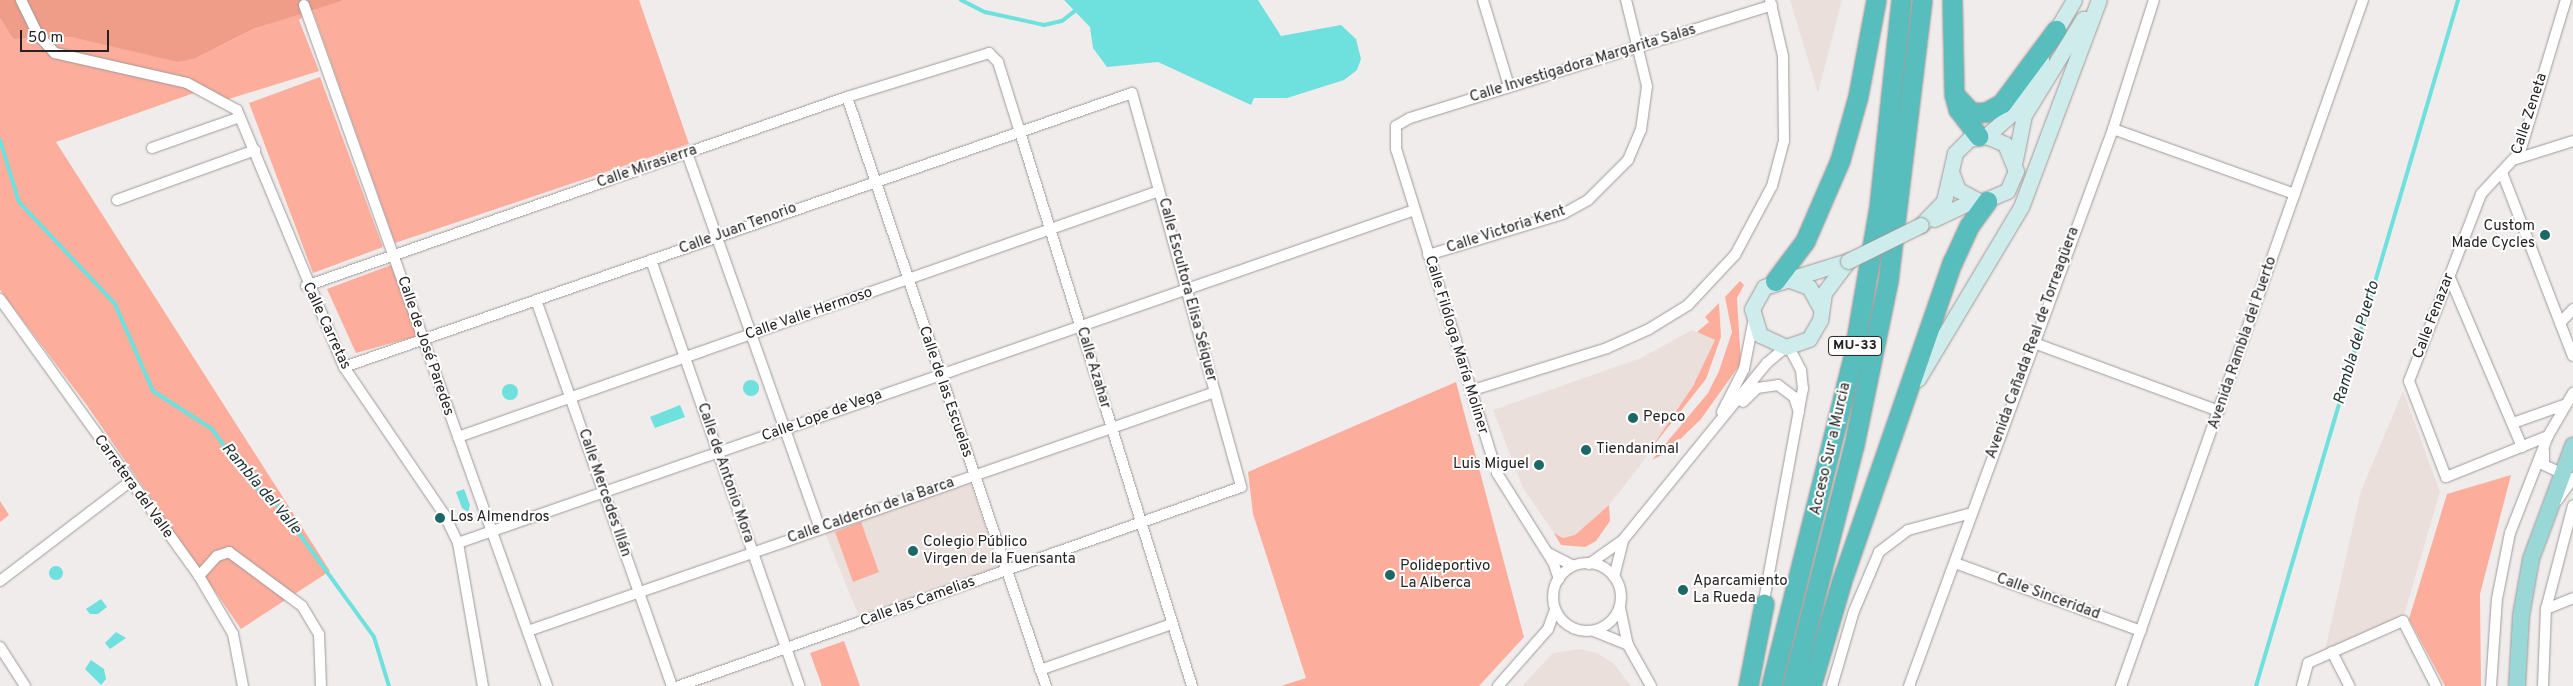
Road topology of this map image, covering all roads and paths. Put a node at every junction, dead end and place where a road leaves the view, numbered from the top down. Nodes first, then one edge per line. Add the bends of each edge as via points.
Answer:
1 (22, 0) edge
2 (1483, 0) edge
3 (1626, 0) edge
4 (1876, 0) edge
5 (1901, 0) edge
6 (1922, 0) edge
7 (1952, 0) edge
8 (2074, 0) edge
9 (2098, 0) edge
10 (2154, 0) edge
11 (2363, 0) edge
12 (1771, 3) edge
13 (2565, 4) edge
14 (304, 5) dead end
15 (2573, 16) edge
16 (2056, 30) junction
17 (1640, 47) junction
18 (989, 53) joint
19 (1509, 86) junction
20 (1132, 93) joint
21 (1954, 94) junction
22 (846, 97) junction
23 (240, 117) junction
24 (1396, 126) joint
25 (2113, 129) junction
26 (1020, 132) junction
27 (1982, 136) junction
28 (2573, 141) edge
29 (152, 148) dead end
30 (254, 150) junction
31 (687, 153) junction
32 (2516, 159) junction
33 (2015, 160) junction
34 (1951, 172) junction
35 (2502, 175) junction
36 (877, 179) junction
37 (1159, 190) junction
38 (2295, 194) junction
39 (117, 200) dead end
40 (1981, 201) junction
41 (1414, 210) junction
42 (1922, 225) junction
43 (1050, 229) junction
44 (717, 237) junction
45 (1428, 255) junction
46 (394, 256) junction
47 (651, 260) junction
48 (1848, 261) junction
49 (2450, 278) junction
50 (906, 280) junction
51 (1781, 280) junction
52 (306, 286) junction
53 (1187, 290) junction
54 (0, 299) edge
55 (536, 300) junction
56 (1820, 309) junction
57 (2573, 309) edge
58 (1753, 322) junction
59 (2560, 323) junction
60 (1080, 327) junction
61 (751, 334) junction
62 (423, 339) junction
63 (2034, 343) junction
64 (1787, 347) junction
65 (2573, 356) edge
66 (685, 358) junction
67 (344, 367) junction
68 (939, 374) junction
69 (1470, 391) junction
70 (1215, 392) junction
71 (1909, 393) junction
72 (2573, 393) edge
73 (571, 397) junction
74 (2564, 405) junction
75 (2219, 410) junction
76 (1799, 412) junction
77 (2513, 423) junction
78 (785, 428) junction
79 (1112, 428) junction
80 (1712, 433) junction
81 (2548, 436) junction
82 (458, 437) junction
83 (2573, 446) edge
84 (2522, 447) junction
85 (2543, 447) junction
86 (718, 454) junction
87 (2544, 465) junction
88 (974, 476) junction
89 (2569, 476) edge
90 (2530, 480) junction
91 (128, 483) junction
92 (1240, 487) joint
93 (605, 494) junction
94 (2573, 505) edge
95 (1972, 514) junction
96 (1142, 524) junction
97 (820, 529) junction
98 (492, 533) junction
99 (1623, 540) junction
100 (458, 543) junction
101 (752, 553) junction
102 (1548, 553) junction
103 (1955, 563) junction
104 (1589, 564) junction
105 (1573, 566) junction
106 (1006, 571) junction
107 (199, 576) junction
108 (1614, 577) junction
109 (1558, 579) junction
110 (0, 581) edge
111 (639, 592) junction
112 (2573, 598) edge
113 (1764, 604) junction
114 (1620, 608) junction
115 (2546, 609) junction
116 (1555, 610) junction
117 (1563, 622) junction
118 (1172, 624) junction
119 (1548, 629) junction
120 (528, 631) junction
121 (1594, 631) junction
122 (2141, 631) junction
123 (1628, 645) junction
124 (0, 647) edge
125 (786, 649) junction
126 (2332, 652) junction
127 (1040, 670) junction
128 (25, 686) edge
129 (243, 686) edge
130 (321, 686) edge
131 (483, 686) edge
132 (547, 686) edge
133 (672, 686) edge
134 (679, 686) edge
135 (799, 686) edge
136 (1046, 686) edge
137 (1192, 686) edge
138 (1498, 686) edge
139 (1651, 686) edge
140 (1738, 686) edge
141 (1748, 686) edge
142 (1771, 686) edge
143 (1792, 686) edge
144 (1811, 686) edge
145 (1832, 686) edge
146 (1909, 686) edge
147 (2121, 686) edge
148 (2302, 686) edge
149 (2349, 686) edge
150 (2436, 686) edge
151 (2491, 686) edge
152 (2516, 686) edge
153 (2543, 686) edge

1 - 23 street, Calle Carretas via 38,35 55,53 187,83 237,110
2 - 19 street
3 - 17 street, Calle Victoria Kent
4 - 51 highway via 1858,96 1840,160 1805,241
5 - 142 highway, Acceso Sur a Murcia / MU-33 via 1888,138 1860,322 1835,439
6 - 143 highway, Acceso Sur a Murcia / MU-33 via 1888,282 1854,444
7 - 21 highway
8 - 16 street
9 - 33 street via 2028,108 2018,130
9 - 71 street via 2021,207
10 - 25 street, Avenida Cañada Real de Torreagüera
11 - 38 street, Avenida Rambla del Puerto
12 - 17 street, Calle Investigadora Margarita Salas
12 - 69 street via 1783,56 1784,141 1772,186 1735,255 1688,304 1649,329 1607,348
13 - 15 street
13 - 32 street, Calle Zeneta
14 - 46 street, Calle de José Paredes
16 - 21 highway via 2002,103 1986,112 1972,113
16 - 27 street via 2022,99 2006,121
17 - 19 street, Calle Investigadora Margarita Salas
17 - 45 street, Calle Victoria Kent via 1647,86 1641,130 1628,160 1603,188 1563,214
18 - 22 street, Calle Mirasierra
18 - 26 street, Calle Azahar via 998,62
19 - 24 street, Calle Investigadora Margarita Salas
20 - 26 street, Calle Juan Tenorio
20 - 37 street, Calle Escultora Elisa Séiquer
21 - 27 highway via 1958,109
22 - 31 street, Calle Mirasierra
22 - 36 street, Calle de las Escuelas
23 - 29 street
23 - 30 street, Calle Carretas
24 - 41 street, Calle Filóloga María Moliner via 1395,142
25 - 38 street
25 - 63 street, Avenida Cañada Real de Torreagüera
26 - 36 street, Calle Juan Tenorio
26 - 43 street, Calle Azahar
27 - 33 street via 2005,144
27 - 34 street via 1961,145
28 - 32 street
30 - 39 street
30 - 52 street, Calle Carretas
31 - 44 street
31 - 46 street, Calle Mirasierra
32 - 35 street, Calle Zeneta
33 - 40 street via 2016,171 2007,192
34 - 40 street via 1958,190
34 - 42 street via 1944,201
35 - 49 street, Calle Fenazar via 2482,194
35 - 59 street
36 - 44 street, Calle Juan Tenorio
36 - 50 street, Calle de las Escuelas
37 - 43 street, Calle Valle Hermoso
37 - 53 street, Calle Escultora Elisa Séiquer
38 - 75 street, Avenida Rambla del Puerto
40 - 42 street
40 - 71 highway via 1952,263
41 - 45 street, Calle Filóloga María Moliner
41 - 53 street, Calle Lope de Vega
42 - 48 street, bridge
43 - 50 street, Calle Valle Hermoso
43 - 60 street, Calle Azahar
44 - 47 street, Calle Juan Tenorio
44 - 61 street
45 - 69 street, Calle Filóloga María Moliner
46 - 52 street, Calle Mirasierra
46 - 62 street, Calle de José Paredes
47 - 55 street, Calle Juan Tenorio
47 - 66 street, Calle de Antonio Mora
48 - 51 street
48 - 56 street via 1824,293
49 - 77 street
49 - 84 street, Calle Fenazar via 2409,381 2446,477
50 - 61 street, Calle Valle Hermoso
50 - 68 street, Calle de las Escuelas
51 - 56 street via 1809,287
51 - 58 street via 1756,297
52 - 67 street, Calle Carretas
53 - 60 street, Calle Lope de Vega
53 - 70 street, Calle Escultora Elisa Séiquer
54 - 91 street, Carretera del Valle
55 - 62 street, Calle Juan Tenorio
55 - 73 street, Calle Mercedes Illán
56 - 64 street via 1820,320 1809,339
57 - 59 street
58 - 64 street via 1766,340
58 - 80 street via 1744,370
59 - 65 street
60 - 68 street, Calle Lope de Vega
60 - 79 street, Calle Azahar
61 - 66 street, Calle Valle Hermoso
61 - 78 street
62 - 67 street, Calle Juan Tenorio
62 - 82 street, Calle de José Paredes
63 - 75 street
63 - 95 street, Avenida Cañada Real de Torreagüera
64 - 76 street via 1801,370
64 - 80 street via 1767,363
66 - 73 street, Calle Valle Hermoso
66 - 86 street, Calle de Antonio Mora
67 - 100 street, Calle Carretas via 363,401 444,514
68 - 78 street, Calle Lope de Vega
68 - 88 street, Calle de las Escuelas
69 - 102 street, Calle Filóloga María Moliner via 1497,473
70 - 79 street, Calle Calderón de la Barca
70 - 92 street, Calle Escultora Elisa Séiquer
71 - 144 highway via 1842,580
72 - 74 street
73 - 82 street, Calle Valle Hermoso
73 - 93 street, Calle Mercedes Illán
74 - 77 street
74 - 81 street
75 - 122 street, Avenida Rambla del Puerto
76 - 80 street via 1786,388 1770,384 1758,388
76 - 113 street
77 - 84 street
78 - 86 street, Calle Lope de Vega
78 - 97 street
79 - 88 street, Calle Calderón de la Barca
79 - 96 street, Calle Azahar
80 - 99 street
81 - 84 street
81 - 85 street
82 - 98 street, Calle de José Paredes
83 - 89 main road
85 - 87 street
85 - 90 street
86 - 93 street, Calle Lope de Vega
86 - 101 street, Calle de Antonio Mora
87 - 89 street
87 - 90 street
88 - 97 street, Calle Calderón de la Barca
88 - 106 street, Calle de las Escuelas
89 - 152 main road via 2542,519 2521,616
90 - 151 street via 2503,563
91 - 107 street, Carretera del Valle
91 - 110 street
92 - 96 street, Calle las Camelias
93 - 98 street, Calle Lope de Vega
93 - 111 street, Calle Mercedes Illán
94 - 115 street
95 - 103 street, Avenida Cañada Real de Torreagüera
95 - 145 street via 1908,530 1879,552 1854,611
96 - 106 street, Calle las Camelias
96 - 118 street, Calle Azahar
97 - 101 street, Calle Calderón de la Barca
98 - 100 street, Calle Lope de Vega
98 - 120 street, Calle de José Paredes
99 - 104 street
99 - 108 street
100 - 131 street, Calle Carretas
101 - 111 street, Calle Calderón de la Barca
101 - 125 street, Calle de Antonio Mora
102 - 105 street
102 - 109 street, Calle Filóloga María Moliner
103 - 122 street, Calle Sinceridad
103 - 146 street, Avenida Cañada Real de Torreagüera
104 - 105 street
104 - 108 street
105 - 109 street
106 - 125 street, Calle las Camelias
106 - 127 street, Calle de las Escuelas
107 - 129 street, Carretera del Valle via 234,634
107 - 130 street via 216,556 229,552 302,606 318,634
108 - 114 street via 1620,592
109 - 116 street via 1553,597
111 - 120 street, Calle Calderón de la Barca
111 - 133 street, Calle Mercedes Illán
112 - 115 street
113 - 140 street
113 - 141 highway
114 - 121 street via 1605,626
114 - 123 street
115 - 153 street
116 - 117 street
116 - 119 street
117 - 119 street
117 - 121 street via 1583,632
118 - 127 street
118 - 137 street, Calle Azahar
119 - 138 street
120 - 132 street, Calle de José Paredes
121 - 123 street
122 - 147 street, Avenida Rambla del Puerto
123 - 139 street
124 - 128 street
125 - 134 street, Calle las Camelias
125 - 135 street, Calle de Antonio Mora
126 - 148 street via 2308,663
126 - 149 street
126 - 150 street via 2403,621
127 - 136 street, Calle de las Escuelas

